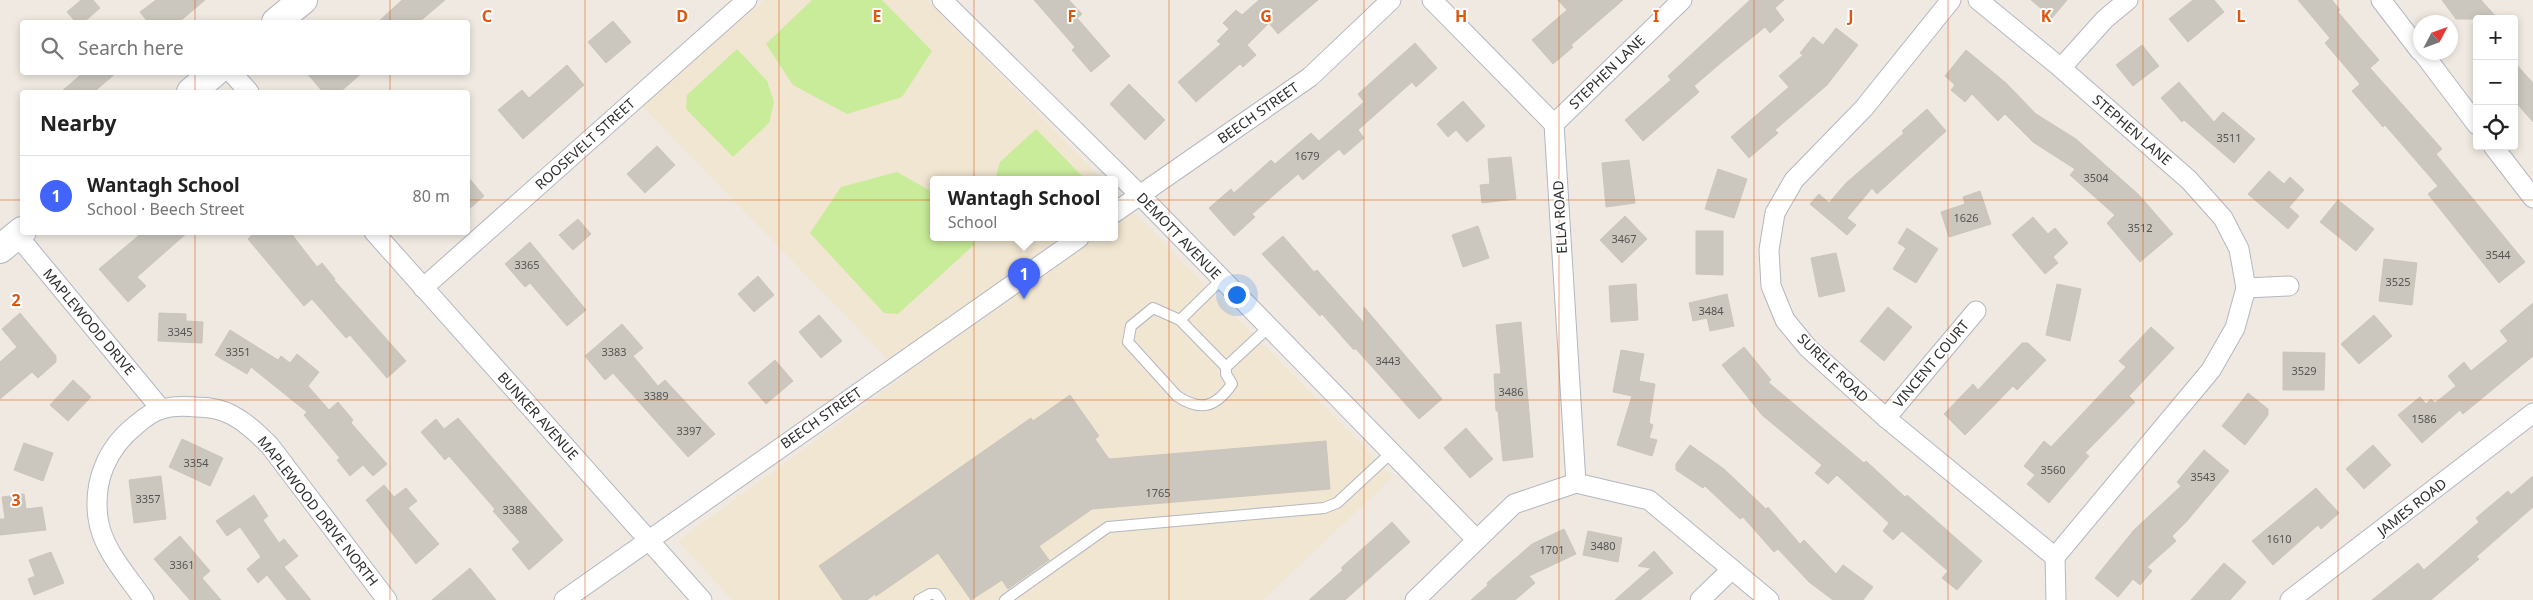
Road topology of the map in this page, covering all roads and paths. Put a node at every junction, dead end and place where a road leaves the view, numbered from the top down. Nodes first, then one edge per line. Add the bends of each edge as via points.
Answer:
1 (303, 0) edge
2 (747, 0) edge
3 (942, 0) edge
4 (1391, 0) edge
5 (1432, 0) edge
6 (1682, 0) edge
7 (1951, 0) edge
8 (1978, 0) edge
9 (2128, 0) edge
10 (2381, 0) edge
11 (278, 20) edge
12 (2413, 42) edge
13 (2427, 60) edge
14 (2061, 68) junction
15 (211, 75) edge
16 (235, 75) edge
17 (193, 90) edge
18 (247, 90) edge
19 (2473, 120) edge
20 (1554, 124) junction
21 (2496, 150) edge
22 (1140, 195) junction
23 (2533, 198) edge
24 (1118, 210) edge
25 (377, 235) edge
26 (13, 238) edge
27 (1075, 241) edge
28 (1222, 279) junction
29 (2289, 286) dead end
30 (423, 288) junction
31 (2246, 288) junction
32 (1976, 311) dead end
33 (1180, 320) junction
34 (1269, 327) junction
35 (1226, 367) junction
36 (161, 409) junction
37 (2533, 414) edge
38 (1886, 418) junction
39 (1392, 452) junction
40 (1576, 484) junction
41 (1476, 539) junction
42 (648, 540) junction
43 (2055, 557) junction
44 (1732, 569) junction
45 (144, 600) edge
46 (387, 600) edge
47 (564, 600) edge
48 (702, 600) edge
49 (919, 600) edge
50 (940, 600) edge
51 (1006, 600) edge
52 (1415, 600) edge
53 (1700, 600) edge
54 (1769, 600) edge
55 (2056, 600) edge
56 (2290, 600) edge

1 - 11 main road
2 - 30 street, ROOSEVELT STREET
3 - 22 street, DEMOTT AVENUE
4 - 22 street, BEECH STREET via 1310,77
5 - 20 street
6 - 20 street, STEPHEN LANE
7 - 38 street, SURELE ROAD via 1864,108 1794,180 1775,213 1769,250 1771,286 1785,320 1808,348
8 - 14 street, STEPHEN LANE
9 - 14 street via 2105,19
10 - 12 street
13 - 19 street
14 - 31 street, STEPHEN LANE via 2189,180 2223,218 2239,249
15 - 17 main road
16 - 18 street
20 - 40 street, ELLA ROAD
21 - 23 street
22 - 24 street, BEECH STREET
22 - 28 street, DEMOTT AVENUE
25 - 30 street, BUNKER AVENUE
26 - 36 street, MAPLEWOOD DRIVE
27 - 42 street, BEECH STREET
28 - 33 lane
28 - 34 street, DEMOTT AVENUE
29 - 31 street
30 - 42 street, BUNKER AVENUE
31 - 43 street, STEPHEN LANE via 2235,328 2210,370
32 - 38 street, VINCENT COURT
33 - 35 lane
33 - 35 lane via 1153,308 1131,326 1128,342 1177,396 1200,406 1222,399 1227,392 1232,384
34 - 35 lane
34 - 39 street, DEMOTT AVENUE
36 - 45 street via 123,435 109,454 100,475 97,496 98,520 105,542
36 - 46 street, MAPLEWOOD DRIVE NORTH via 209,407 231,414 253,428
37 - 56 street, JAMES ROAD
38 - 43 street, SURELE ROAD
39 - 41 street, DEMOTT AVENUE
39 - 51 lane via 1337,503 1324,508 1108,527
40 - 41 street via 1514,504
40 - 44 street via 1649,500
41 - 52 street
42 - 47 street, BEECH STREET
42 - 48 street, BUNKER AVENUE
43 - 55 street
44 - 53 street
44 - 54 street
49 - 50 lane via 930,594 936,594

